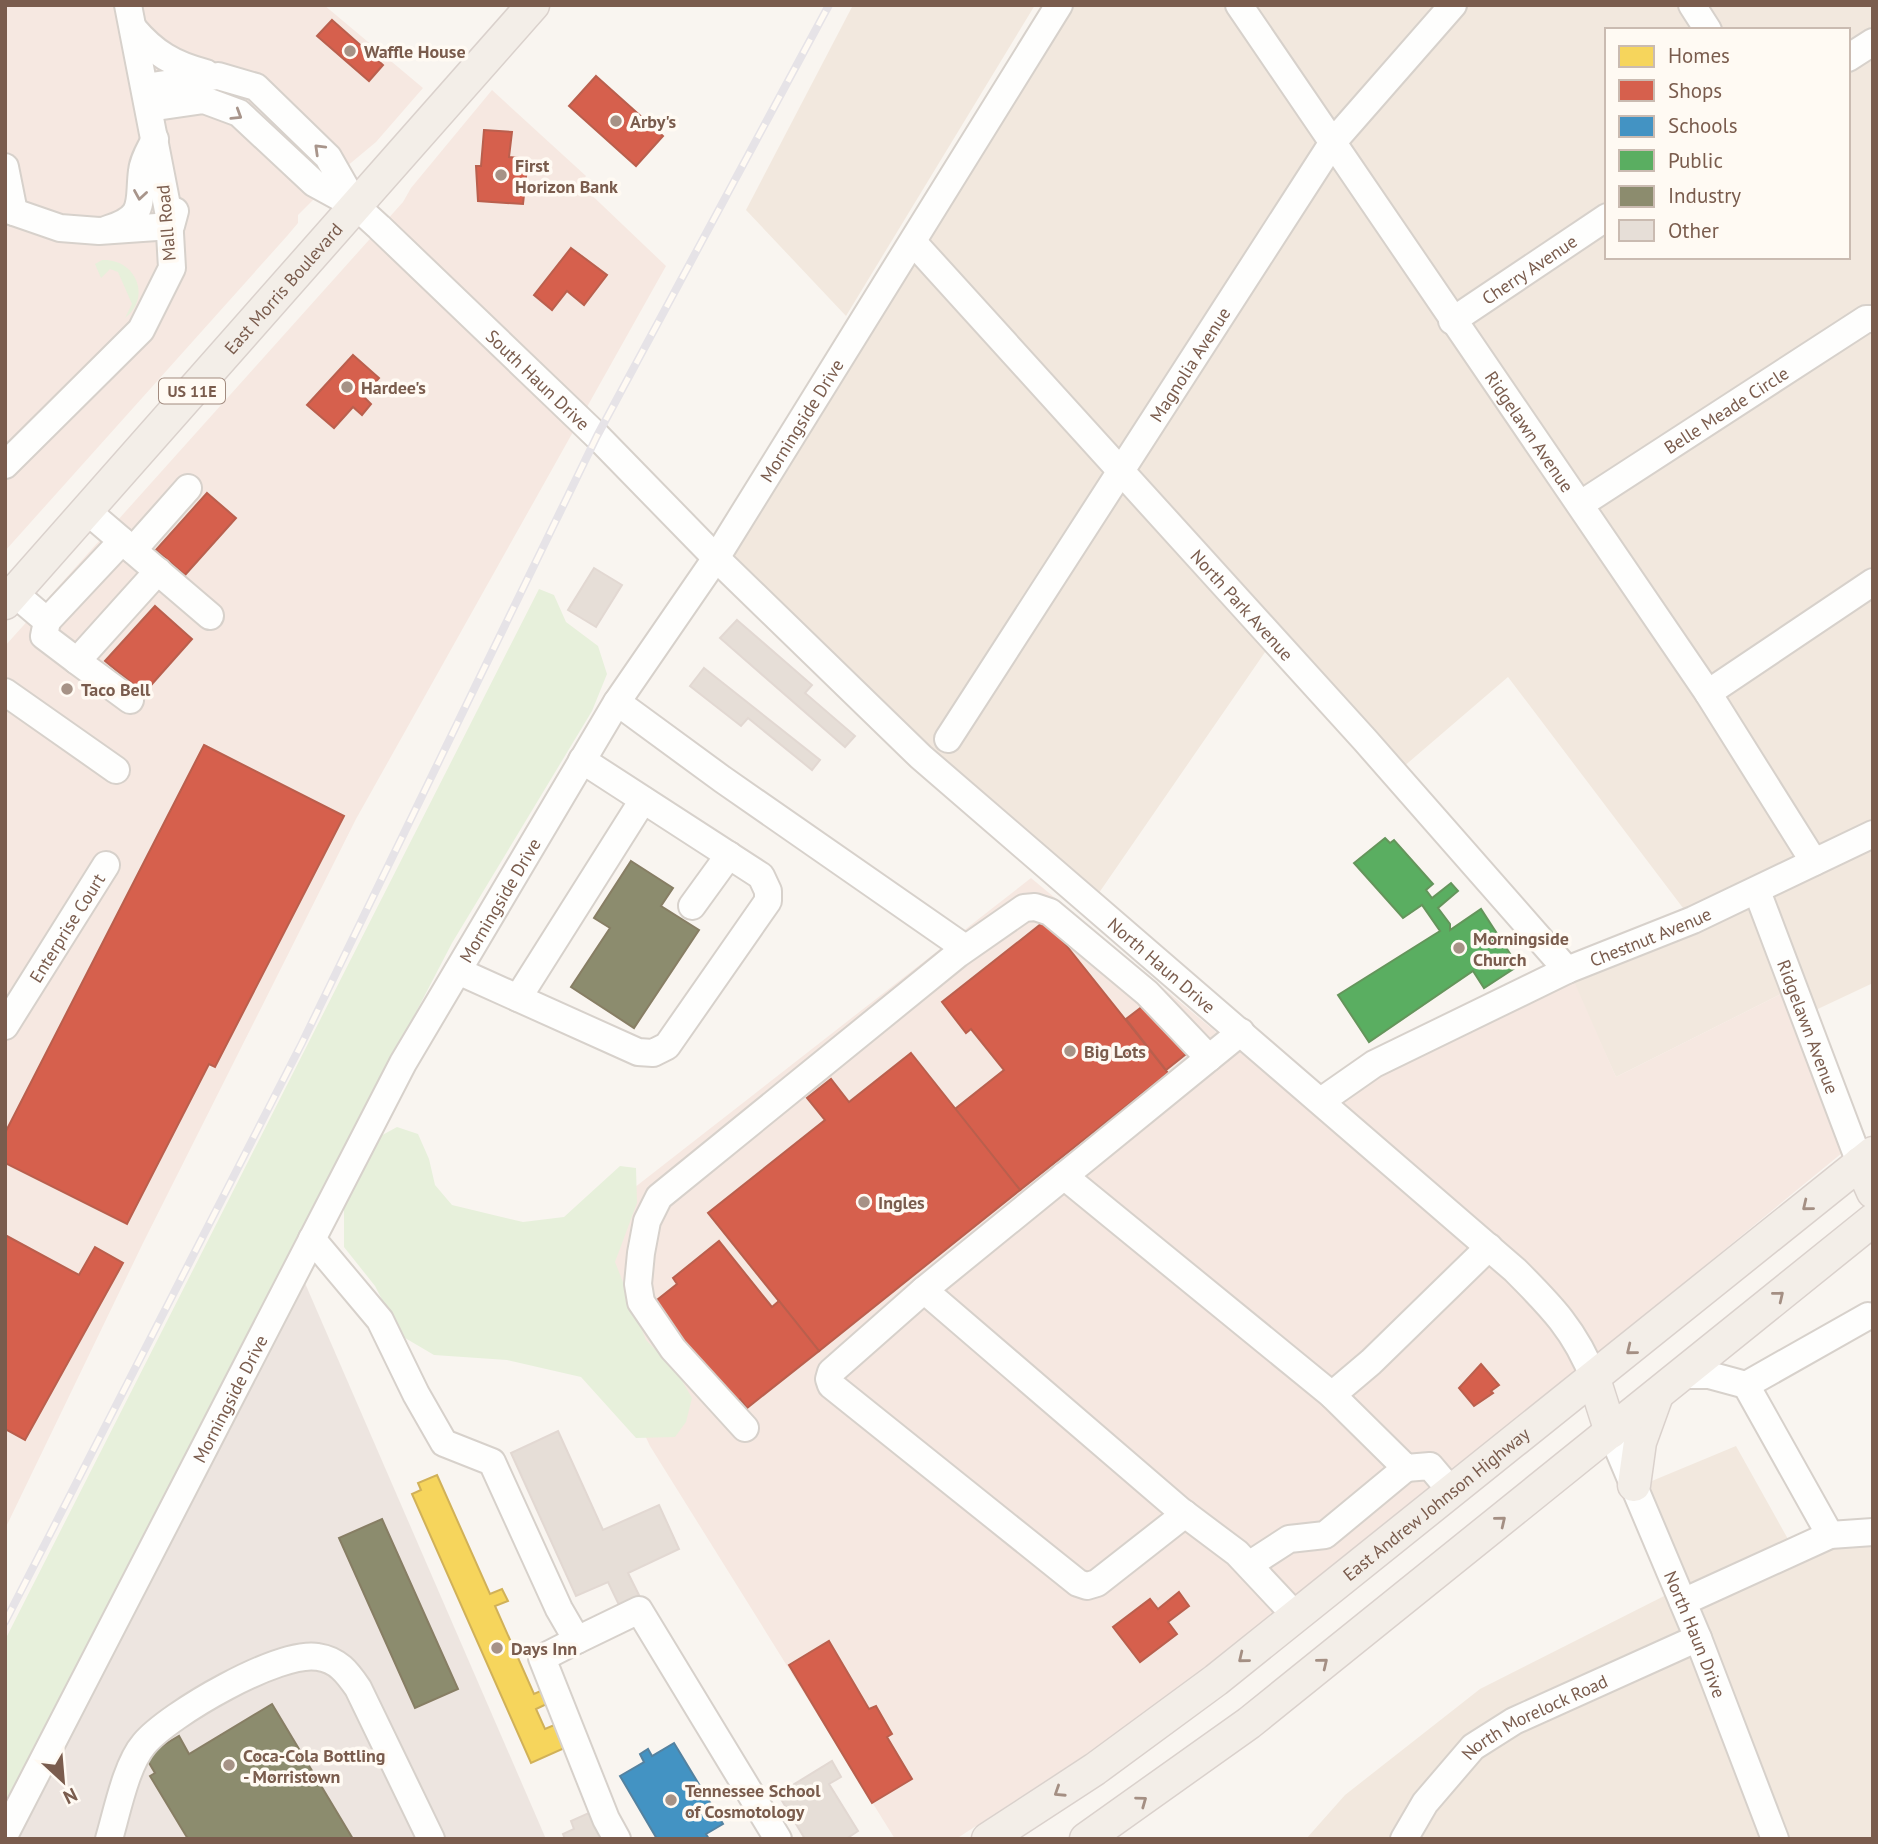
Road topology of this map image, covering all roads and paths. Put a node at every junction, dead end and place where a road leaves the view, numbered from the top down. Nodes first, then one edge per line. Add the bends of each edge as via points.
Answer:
1 (533, 5) edge
2 (1059, 5) edge
3 (1239, 5) edge
4 (1452, 5) edge
5 (1692, 5) edge
6 (130, 16) edge
7 (1707, 28) edge
8 (1873, 42) edge
9 (1850, 57) edge
10 (218, 76) junction
11 (147, 98) junction
12 (204, 100) junction
13 (155, 139) junction
14 (1333, 142) junction
15 (5, 167) edge
16 (356, 206) junction
17 (10, 210) edge
18 (1605, 218) edge
19 (171, 226) junction
20 (99, 231) junction
21 (913, 242) junction
22 (1873, 319) edge
23 (1452, 321) junction
24 (5, 465) edge
25 (1121, 468) junction
26 (188, 488) dead end
27 (1581, 504) junction
28 (86, 510) junction
29 (128, 545) junction
30 (716, 558) junction
31 (158, 571) junction
32 (1873, 582) edge
33 (10, 598) edge
34 (210, 616) dead end
35 (47, 621) junction
36 (77, 661) junction
37 (5, 692) edge
38 (1708, 693) junction
39 (130, 699) dead end
40 (617, 702) junction
41 (948, 739) dead end
42 (582, 760) junction
43 (116, 769) dead end
44 (643, 800) junction
45 (1873, 834) edge
46 (729, 855) junction
47 (1814, 862) junction
48 (106, 865) dead end
49 (1756, 891) junction
50 (692, 906) dead end
51 (965, 948) junction
52 (1567, 970) junction
53 (458, 971) junction
54 (518, 998) junction
55 (5, 1026) edge
56 (1241, 1032) junction
57 (1209, 1058) junction
58 (1321, 1101) junction
59 (1866, 1158) edge
60 (1064, 1176) junction
61 (1873, 1192) edge
62 (1873, 1220) edge
63 (312, 1239) junction
64 (1489, 1247) junction
65 (924, 1290) junction
66 (1871, 1318) edge
67 (1735, 1332) junction
68 (1682, 1375) junction
69 (1594, 1379) junction
70 (1746, 1385) junction
71 (1332, 1395) junction
72 (1657, 1395) junction
73 (745, 1428) dead end
74 (1611, 1432) junction
75 (1406, 1468) junction
76 (1634, 1485) junction
77 (1452, 1492) junction
78 (1185, 1514) junction
79 (1873, 1532) edge
80 (1830, 1535) junction
81 (1249, 1566) junction
82 (1684, 1602) junction
83 (1296, 1616) junction
84 (1698, 1638) junction
85 (577, 1640) junction
86 (5, 1834) edge
87 (109, 1839) edge
88 (431, 1839) edge
89 (617, 1839) edge
90 (778, 1839) edge
91 (988, 1839) edge
92 (1086, 1839) edge
93 (1404, 1839) edge
94 (1775, 1839) edge

1 - 16 main road, East Morris Boulevard / US 11E
2 - 21 street, Morningside Drive
3 - 14 street, Ridgelawn Avenue
4 - 14 street, Magnolia Avenue
5 - 7 street
6 - 10 street via 150,47 174,64
6 - 11 street, Mall Road
8 - 9 street
10 - 11 street, South Haun Drive
16 -> 10 street, South Haun Drive via 328,157 256,87
11 - 12 street, South Haun Drive
11 - 13 street, Mall Road
12 -> 16 street, South Haun Drive via 239,113 314,183
12 - 19 street via 180,115 172,127 169,140 177,187
13 - 19 street, Mall Road
13 -> 20 street via 144,162 141,204 128,219
14 - 23 street, Ridgelawn Avenue
14 - 25 street, Magnolia Avenue
15 - 17 street
16 - 28 main road, East Morris Boulevard / US 11E
16 - 30 street, South Haun Drive via 597,436
17 - 20 street via 60,228
18 - 23 street, Cherry Avenue
19 - 20 street
19 - 24 street, Mall Road via 172,268 141,330
21 - 25 street, North Park Avenue
21 - 30 street, Morningside Drive
22 - 27 street, Belle Meade Circle via 1867,318
23 - 27 street, Ridgelawn Avenue
25 - 41 street, Magnolia Avenue
25 - 52 street, North Park Avenue
26 - 29 street
27 - 38 street, Ridgelawn Avenue
28 - 29 street
28 - 33 main road, East Morris Boulevard / US 11E
29 - 31 street
29 - 35 street
30 - 40 street, Morningside Drive
30 - 56 street, North Haun Drive via 921,757
31 - 34 street
31 - 36 street
32 - 38 street
33 - 35 street
35 - 36 street via 44,636
36 - 39 street
37 - 43 street
38 - 47 street, Ridgelawn Avenue
40 - 42 street, Morningside Drive
40 - 51 street
42 - 44 street
42 - 53 street, Morningside Drive
44 - 46 street
44 - 54 street
45 - 47 street, Chestnut Avenue
46 - 50 street
46 - 54 street via 761,876 768,901 667,1046 653,1053 638,1052
47 - 49 street, Chestnut Avenue
48 - 55 street, Enterprise Court
49 - 52 street, Chestnut Avenue
49 - 59 street, Ridgelawn Avenue
51 - 57 street via 1024,908 1050,912 1147,993
51 - 73 street via 659,1197 647,1221 638,1284 640,1303 673,1349
52 - 58 street, Chestnut Avenue via 1374,1064
53 - 54 street
53 - 63 street, Morningside Drive via 403,1063
56 - 57 street
56 - 58 street, North Haun Drive
57 - 60 street
58 - 64 street, North Haun Drive
59 - 61 main road
59 -> 69 main road, East Andrew Johnson Highway
60 - 65 street
60 - 71 street
67 -> 62 main road
63 - 85 street via 380,1320 444,1443 492,1462
63 - 86 street, Morningside Drive
64 - 69 street, North Haun Drive via 1555,1309 1581,1346
64 - 71 street
65 - 78 street
65 - 78 street via 831,1372 831,1385 1078,1583 1097,1583
66 - 70 street
67 - 68 main road
67 - 70 street via 1734,1354
68 - 70 street via 1709,1375
68 - 72 main road
69 - 74 main road
69 - 77 main road, East Andrew Johnson Highway
70 - 80 street
71 - 75 street
72 - 74 main road
72 - 76 main road via 1640,1442
74 - 76 street, North Haun Drive
92 -> 74 main road via 1249,1723
75 - 77 street via 1430,1466
75 - 81 street via 1325,1535 1289,1539
76 - 82 street, North Haun Drive
77 - 83 main road, East Andrew Johnson Highway
78 - 81 street
79 - 80 street
80 - 82 street
81 - 83 street
82 - 84 street, North Haun Drive
83 -> 91 main road, East Andrew Johnson Highway via 1095,1769
84 - 93 street, North Morelock Road via 1514,1721 1474,1747 1425,1802
84 - 94 street, North Haun Drive
85 - 89 street via 542,1658
85 - 90 street via 639,1610
87 - 88 street via 142,1746 169,1719 294,1657 318,1657 343,1666

